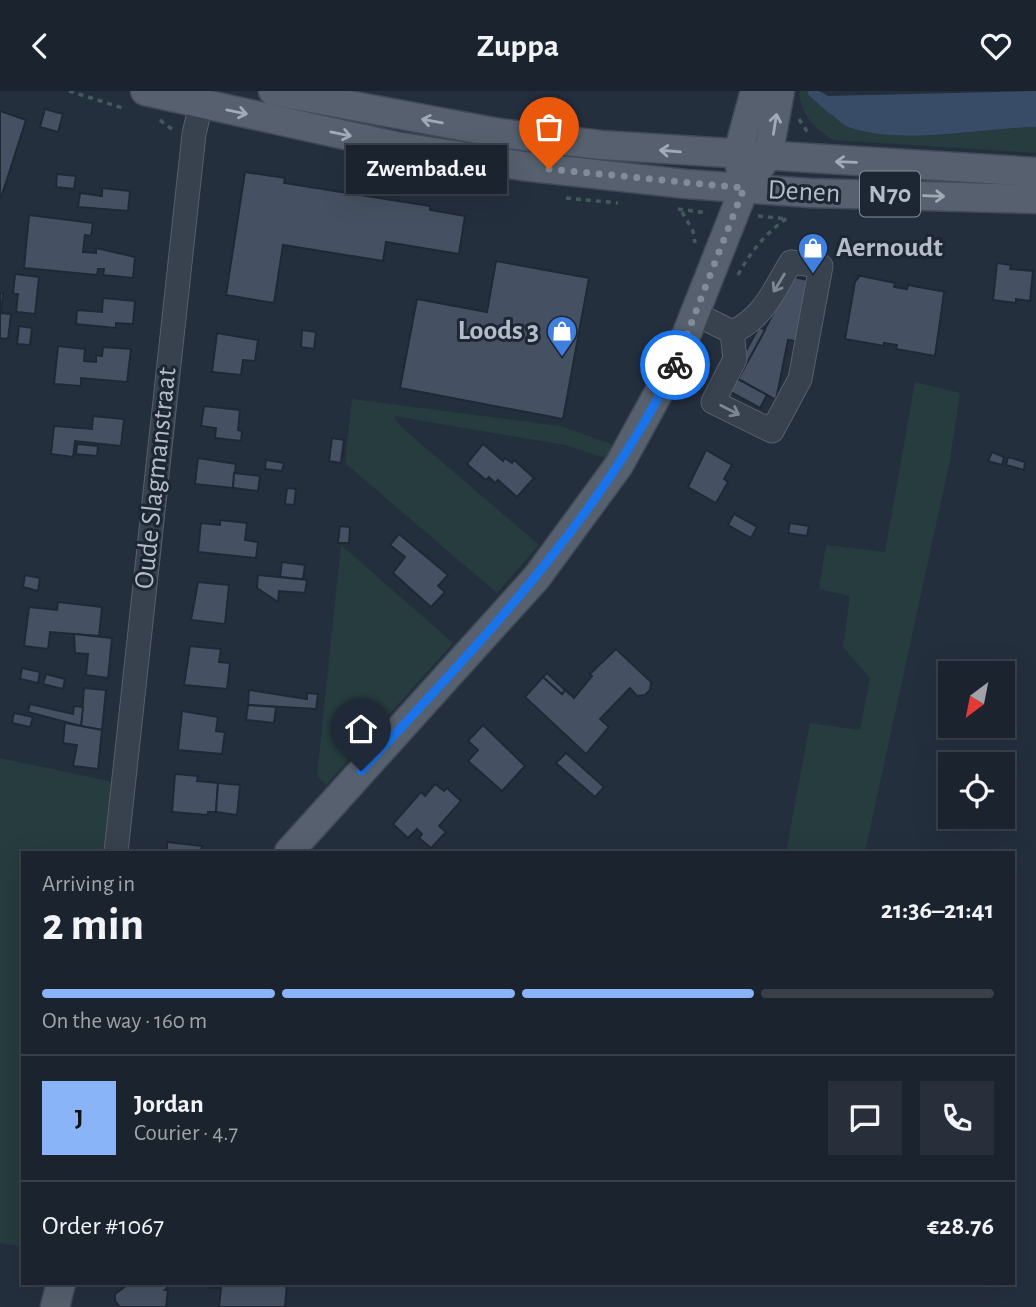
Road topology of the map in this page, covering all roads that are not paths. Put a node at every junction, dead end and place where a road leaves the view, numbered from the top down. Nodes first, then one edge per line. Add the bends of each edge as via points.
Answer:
1 (145, 91) edge
2 (273, 91) edge
3 (755, 91) edge
4 (780, 91) edge
5 (201, 104) junction
6 (738, 153) junction
7 (768, 156) junction
8 (1036, 171) edge
9 (744, 188) junction
10 (1036, 199) edge
11 (696, 314) junction
12 (732, 332) junction
13 (116, 851) edge
14 (290, 851) edge
15 (60, 1285) edge
16 (55, 1307) edge

1 - 5 main road, N70
6 -> 2 main road, N70 via 689,153 499,132
3 - 6 main road
7 -> 4 main road
5 -> 9 main road, Denen / N70 via 395,146 509,164
5 - 13 street, Oude Slagmanstraat via 194,134
6 - 7 main road, Denen / N70
6 - 9 main road
8 -> 7 main road, Denen / N70
7 - 9 main road
9 -> 10 main road, Denen / N70
9 - 11 main road
11 - 12 street
11 - 14 main road via 636,439 563,545
12 -> 12 street via 735,359 713,402 772,431 800,379 821,267 791,262 759,316
15 - 16 main road

